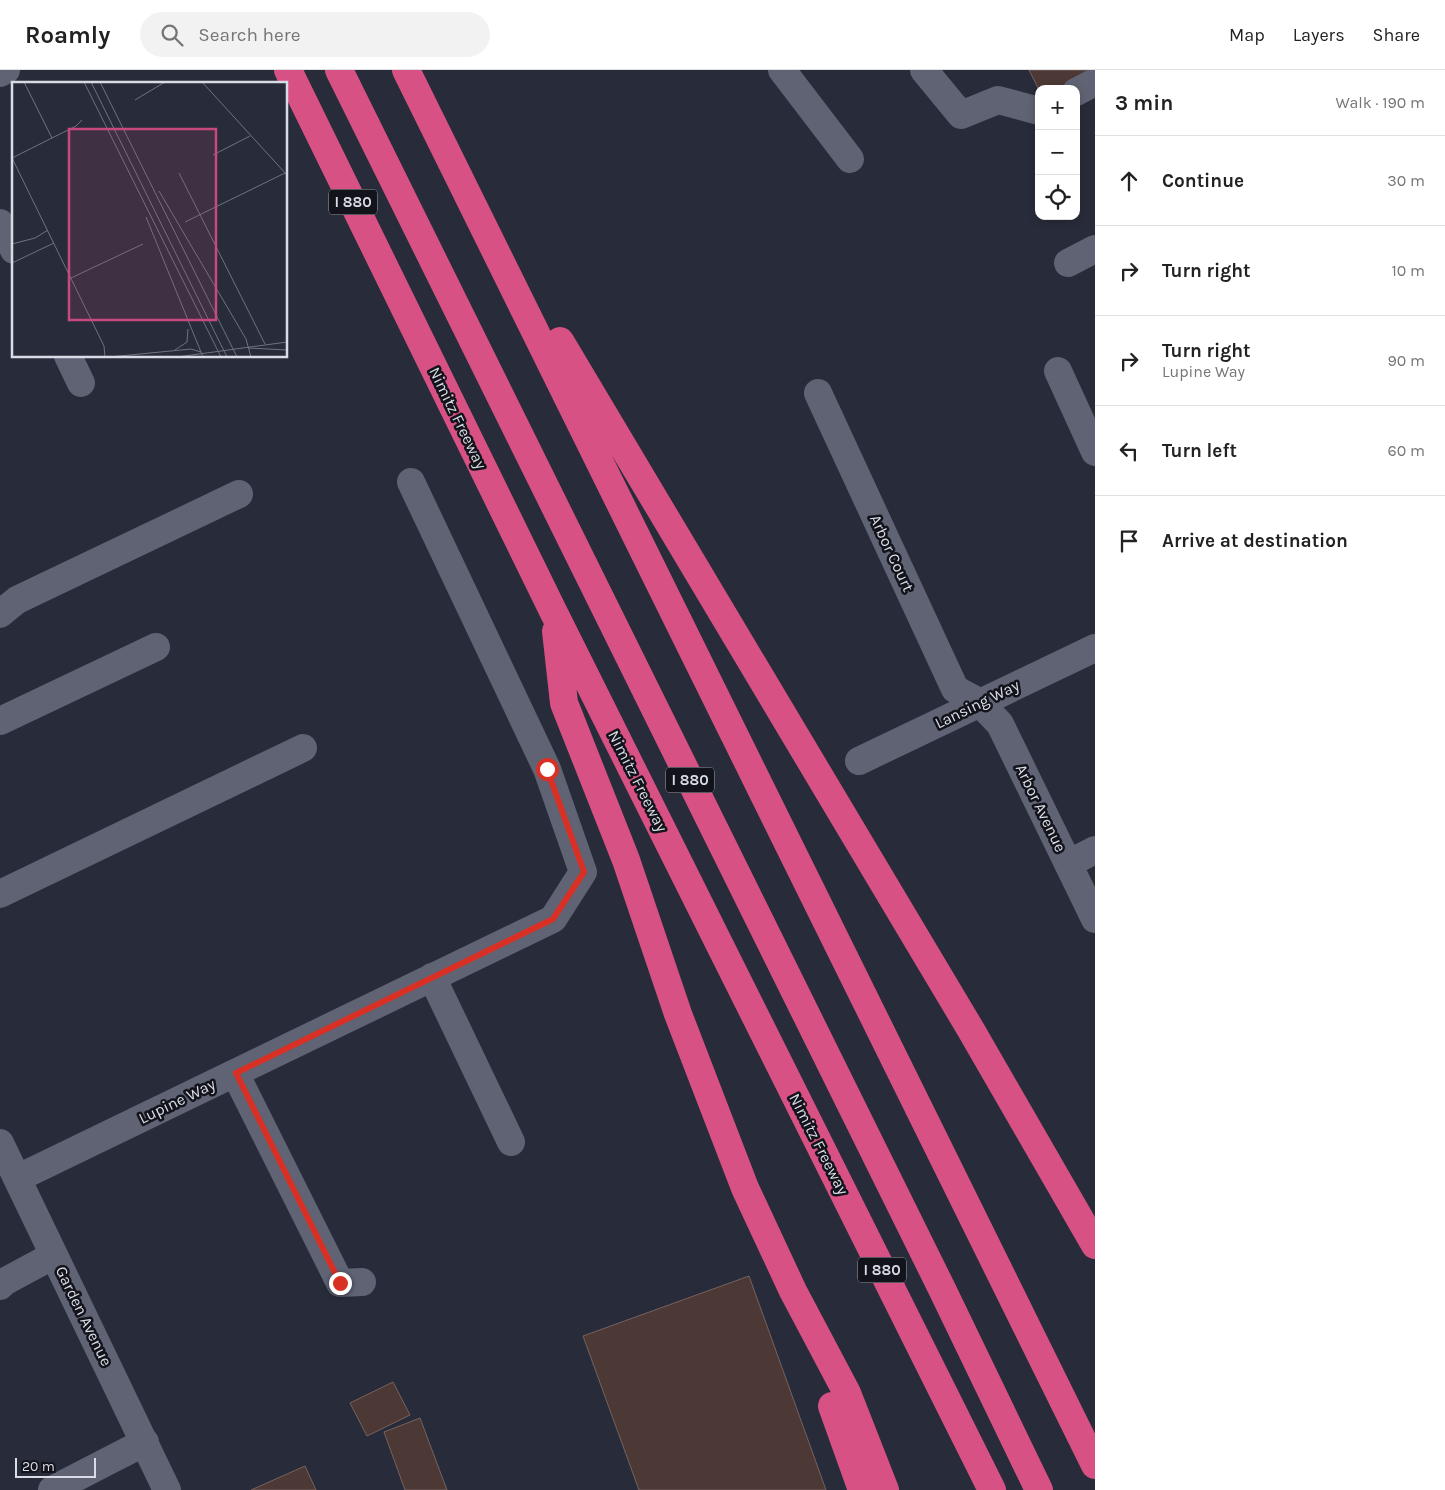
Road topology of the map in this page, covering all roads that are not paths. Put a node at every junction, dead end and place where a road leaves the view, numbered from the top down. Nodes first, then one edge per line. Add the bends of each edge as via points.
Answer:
1 (6, 70) edge
2 (288, 70) edge
3 (339, 70) edge
4 (406, 70) edge
5 (782, 70) edge
6 (924, 70) edge
7 (0, 73) edge
8 (1095, 82) edge
9 (1080, 90) edge
10 (1035, 110) edge
11 (850, 158) dead end
12 (456, 168) junction
13 (0, 223) edge
14 (12, 246) edge
15 (1095, 248) edge
16 (1068, 263) dead end
17 (69, 358) edge
18 (1058, 371) dead end
19 (81, 383) dead end
20 (818, 393) dead end
21 (1095, 452) edge
22 (412, 482) dead end
23 (239, 494) dead end
24 (554, 613) junction
25 (0, 614) edge
26 (156, 647) dead end
27 (1095, 648) edge
28 (979, 702) junction
29 (0, 721) edge
30 (303, 748) dead end
31 (859, 761) dead end
32 (1095, 850) edge
33 (1068, 864) junction
34 (0, 894) edge
35 (1095, 920) edge
36 (432, 977) junction
37 (236, 1073) junction
38 (511, 1142) dead end
39 (0, 1143) edge
40 (18, 1178) junction
41 (1095, 1245) edge
42 (54, 1255) junction
43 (362, 1282) dead end
44 (0, 1286) edge
45 (793, 1291) junction
46 (145, 1442) junction
47 (1095, 1465) edge
48 (52, 1490) edge
49 (167, 1490) edge
50 (862, 1490) edge
51 (885, 1490) edge
52 (992, 1490) edge
53 (1039, 1490) edge

1 - 7 street
2 - 24 highway, Nimitz Freeway / I 880
3 - 53 highway, I 880
4 - 12 highway
5 - 11 street
6 - 10 street via 961,116 998,100
8 - 9 street
12 - 41 highway via 971,1030
12 - 47 highway
13 - 14 street
15 - 16 street
17 - 19 street
18 - 21 street
20 - 28 street, Arbor Court via 955,689
22 - 36 street, Lupine Way via 547,769 584,872 553,919
23 - 25 street via 17,600
24 - 45 highway via 564,703 626,860 678,1014 745,1188
24 - 52 highway, Nimitz Freeway / I 880
26 - 29 street
27 - 28 street, Lansing Way
28 - 31 street, Lansing Way
28 - 33 street, Arbor Avenue via 1000,724
30 - 34 street
32 - 33 street
33 - 35 street, Arbor Avenue
36 - 37 street, Lupine Way
36 - 38 street
37 - 40 street, Lupine Way
37 - 43 street via 340,1283
39 - 40 street, Garden Avenue
40 - 42 street, Garden Avenue
42 - 44 street
42 - 46 street, Garden Avenue
45 - 50 highway
45 - 51 highway via 847,1392
46 - 48 street
46 - 49 street, Garden Avenue

